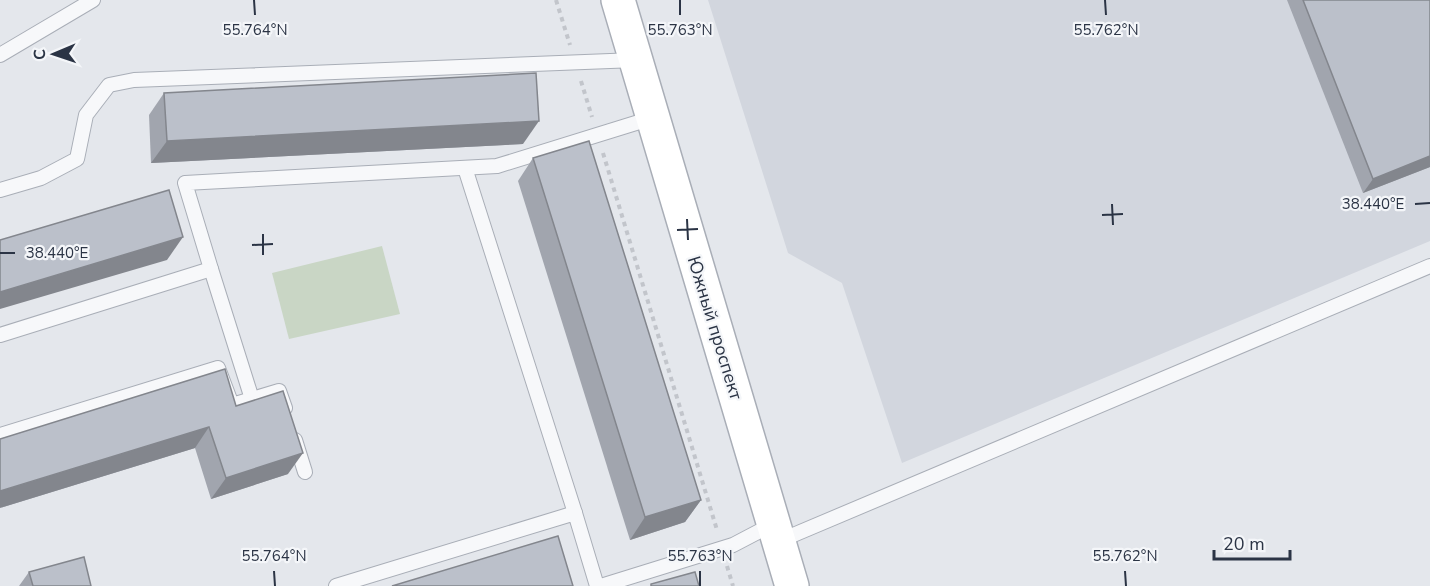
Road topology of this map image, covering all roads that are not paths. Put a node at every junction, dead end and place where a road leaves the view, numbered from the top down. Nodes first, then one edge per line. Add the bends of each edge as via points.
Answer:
1 (93, 0) edge
2 (618, 0) edge
3 (0, 55) edge
4 (636, 60) junction
5 (652, 118) junction
6 (465, 168) junction
7 (0, 190) edge
8 (1430, 266) edge
9 (211, 269) junction
10 (0, 334) edge
11 (252, 399) junction
12 (0, 435) edge
13 (305, 472) dead end
14 (575, 513) junction
15 (776, 533) junction
16 (336, 586) edge
17 (599, 586) edge
18 (792, 586) edge

1 - 3 lane
2 - 4 main road, Южный проспект
4 - 5 main road, Южный проспект
4 - 7 lane via 134,80 109,85 86,115 77,159 41,178
5 - 6 lane via 497,166
5 - 15 main road, Южный проспект
6 - 9 lane via 185,183
6 - 14 lane
8 - 15 lane
9 - 10 lane
9 - 11 lane
11 - 12 lane via 232,405 218,368
11 - 13 lane via 279,391
14 - 16 lane
14 - 17 lane
15 - 17 lane
15 - 18 main road, Южный проспект

